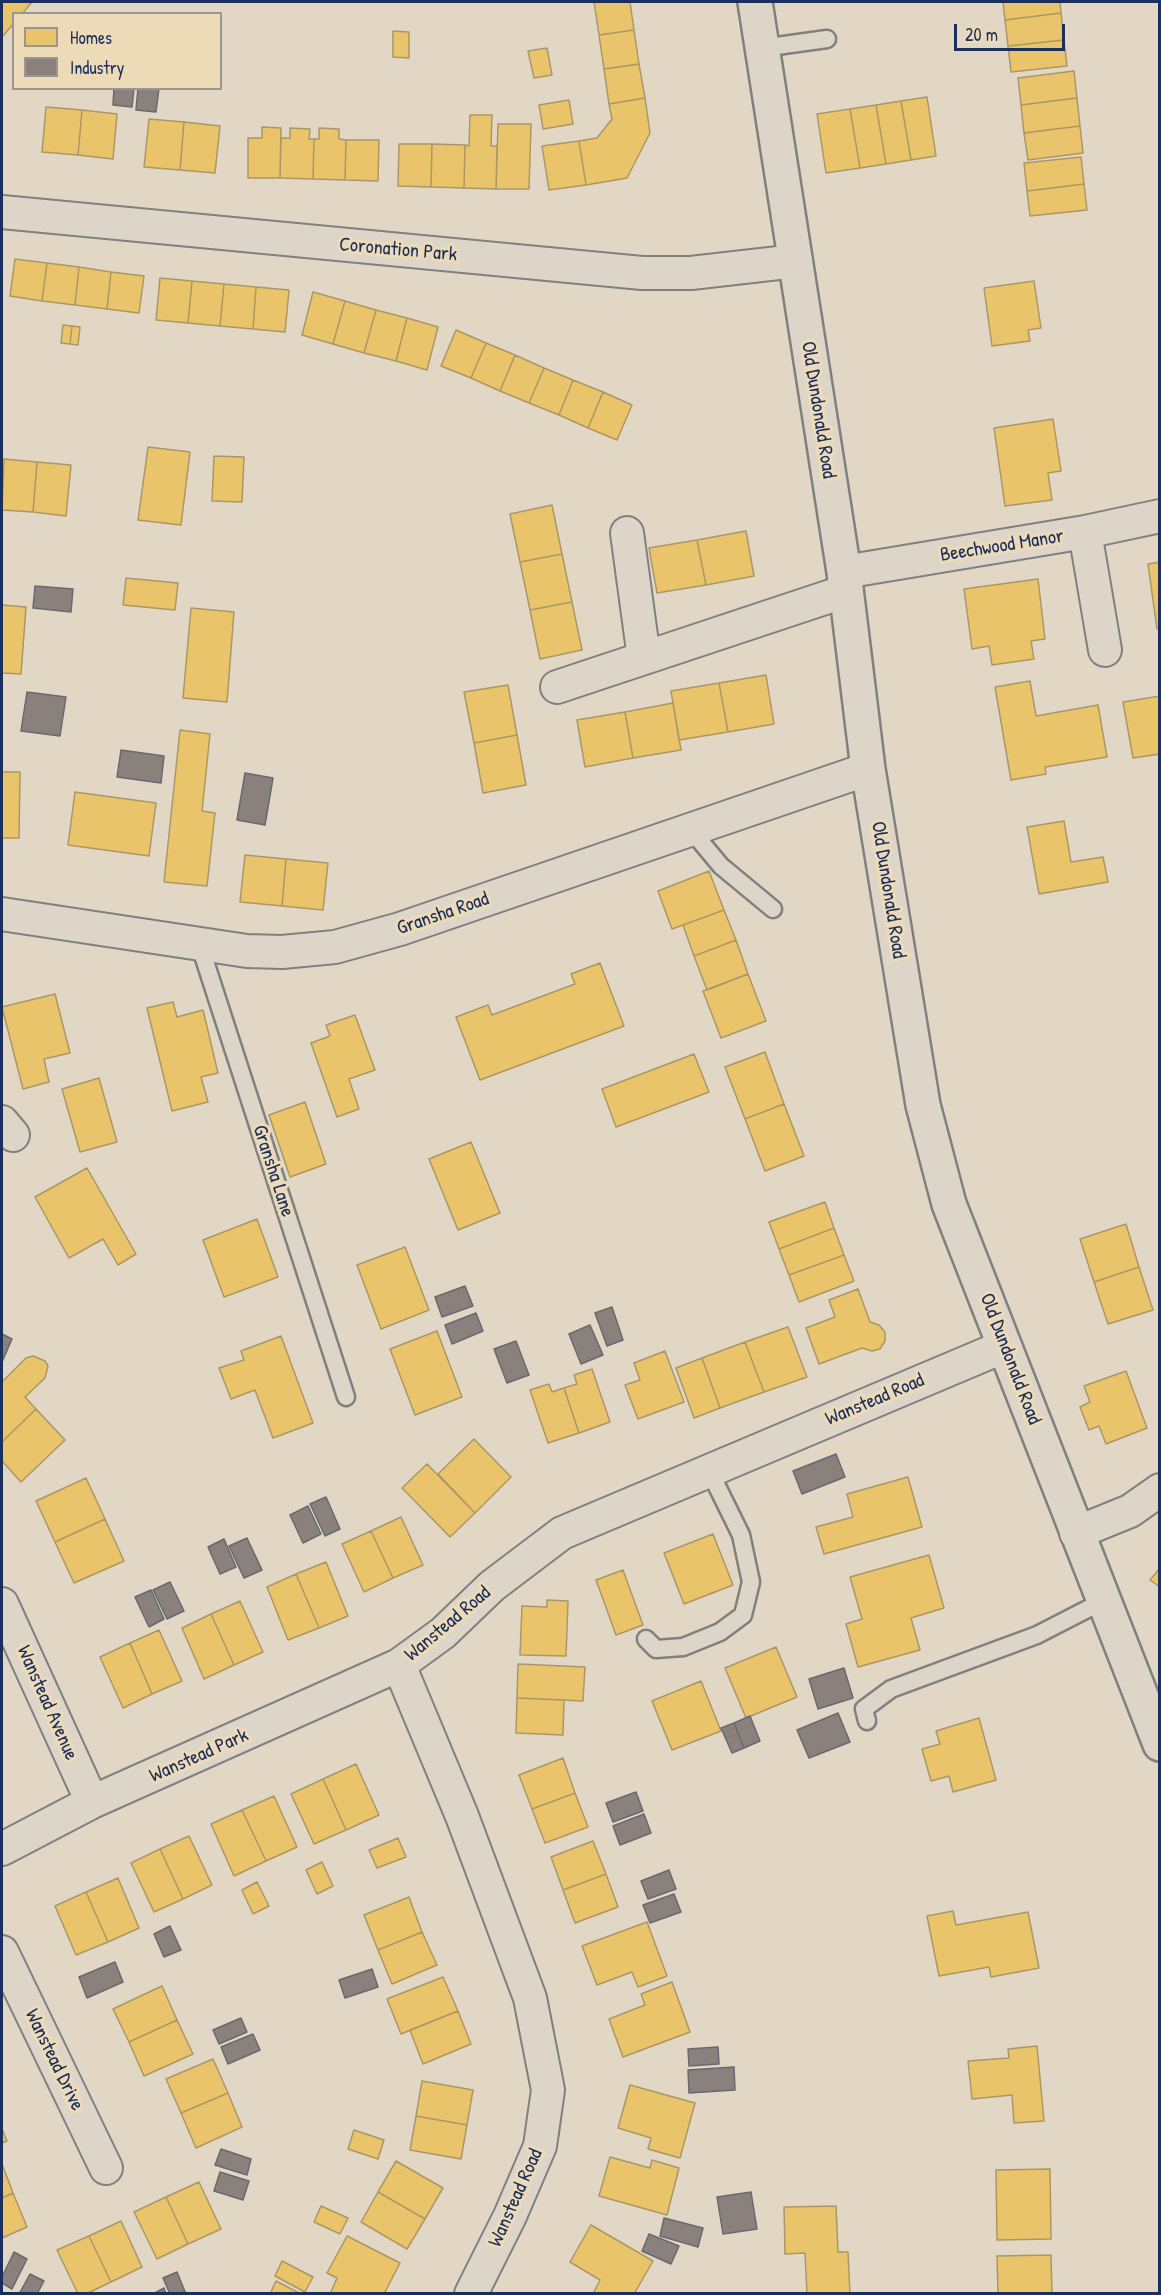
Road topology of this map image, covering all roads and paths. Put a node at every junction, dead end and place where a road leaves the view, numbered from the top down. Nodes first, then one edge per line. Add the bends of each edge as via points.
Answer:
1 (755, 2) edge
2 (827, 39) dead end
3 (762, 48) junction
4 (2, 212) edge
5 (795, 261) junction
6 (1160, 516) edge
7 (1085, 532) junction
8 (627, 533) dead end
9 (845, 582) junction
10 (1105, 650) dead end
11 (644, 658) junction
12 (557, 687) dead end
13 (868, 769) junction
14 (691, 830) junction
15 (773, 909) dead end
16 (2, 914) edge
17 (200, 946) junction
18 (1005, 1346) junction
19 (346, 1397) dead end
20 (709, 1470) junction
21 (1160, 1490) edge
22 (1076, 1533) junction
23 (1103, 1601) junction
24 (2, 1604) edge
25 (646, 1639) dead end
26 (399, 1665) junction
27 (867, 1721) dead end
28 (1160, 1744) edge
29 (92, 1802) junction
30 (2, 1849) edge
31 (2, 1952) edge
32 (106, 2168) dead end
33 (471, 2294) edge

1 - 3 street, Old Dundonald Road
2 - 3 lane
3 - 5 street, Old Dundonald Road
4 - 5 street, Coronation Park via 642,273 691,273
5 - 9 street, Old Dundonald Road
6 - 7 street, Beechwood Manor
7 - 9 street, Beechwood Manor
7 - 10 street
8 - 11 street
9 - 11 street, Beechwood Manor
9 - 13 street, Old Dundonald Road
11 - 12 street, Beechwood Manor
13 - 14 street, Gransha Road
13 - 18 street, Old Dundonald Road via 922,1105 949,1204
14 - 15 lane via 721,866
14 - 17 street, Gransha Road via 400,929 335,947 282,952
16 - 17 street, Gransha Road
17 - 19 lane, Gransha Lane
18 - 20 street, Wanstead Road
18 - 22 street, Old Dundonald Road
20 - 25 lane via 741,1535 751,1582 743,1615 720,1632 683,1647 656,1649
20 - 26 street, Wanstead Road via 562,1533
21 - 22 street via 1130,1511
22 - 23 street, Old Dundonald Road
23 - 27 lane via 1037,1635 891,1689 864,1709
23 - 28 street, Old Dundonald Road
24 - 29 street, Wanstead Avenue
26 - 29 street, Wanstead Park
26 - 33 street, Wanstead Road via 462,1816 530,1998 548,2090 540,2146
29 - 30 street, Wanstead Park
31 - 32 street, Wanstead Drive

